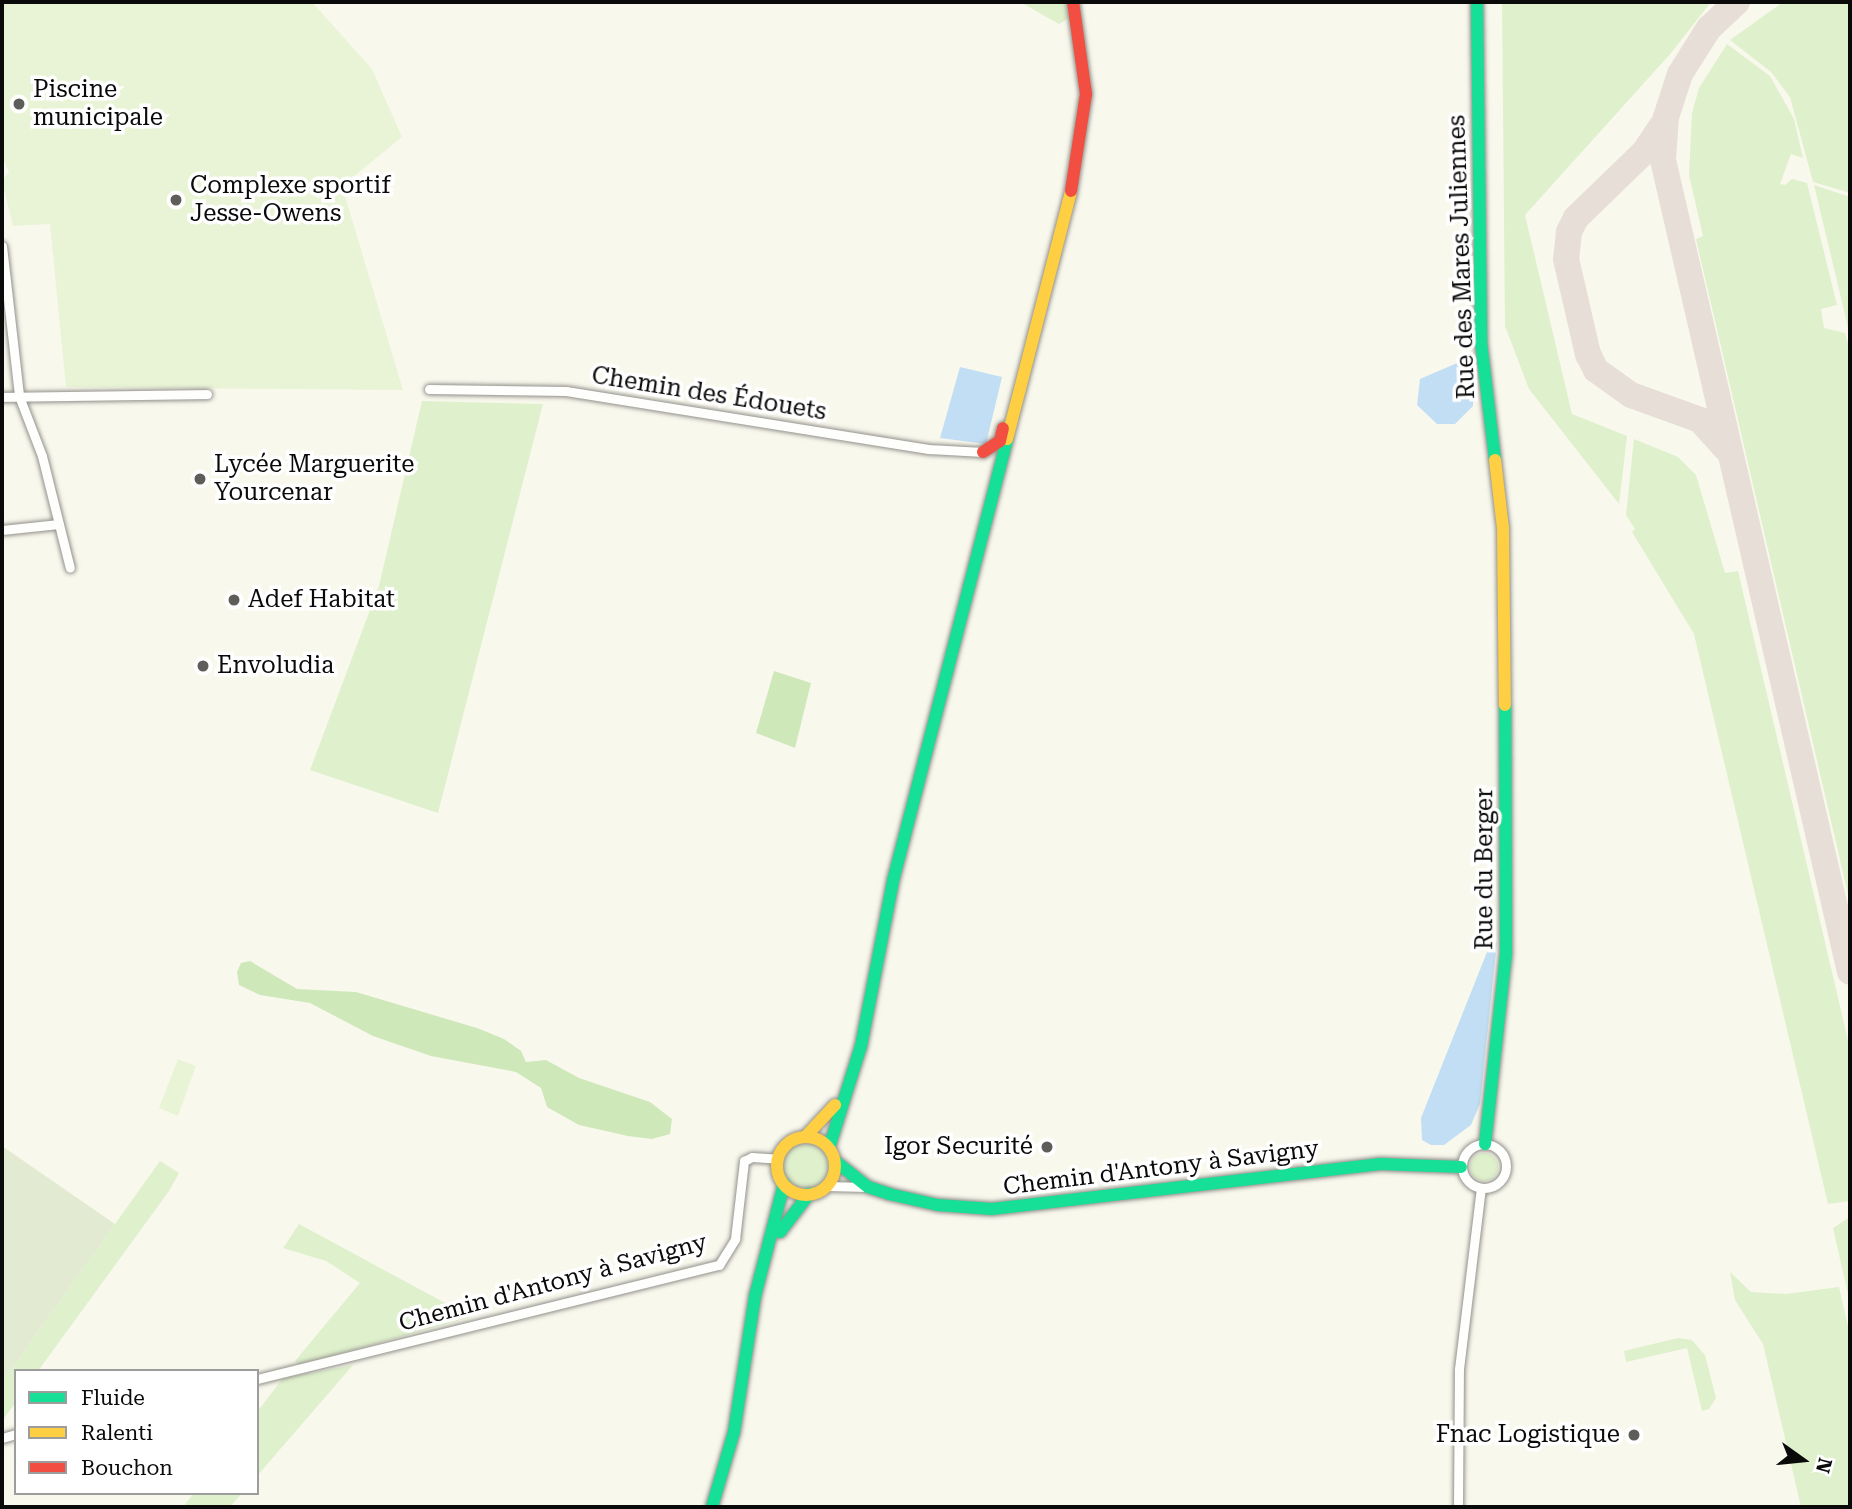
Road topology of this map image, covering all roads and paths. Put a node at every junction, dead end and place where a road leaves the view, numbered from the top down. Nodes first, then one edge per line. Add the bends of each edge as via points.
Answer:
1 (1073, 2) edge
2 (1477, 2) edge
3 (2, 246) edge
4 (429, 389) dead end
5 (1021, 389) junction
6 (207, 394) dead end
7 (19, 396) junction
8 (2, 397) edge
9 (982, 452) junction
10 (988, 518) junction
11 (59, 524) junction
12 (2, 530) edge
13 (70, 568) dead end
14 (1504, 593) joint
15 (851, 1076) junction
16 (805, 1137) junction
17 (1485, 1144) junction
18 (832, 1154) junction
19 (778, 1159) junction
20 (1461, 1167) junction
21 (783, 1184) junction
22 (826, 1186) junction
23 (869, 1186) junction
24 (1481, 1188) junction
25 (809, 1194) junction
26 (765, 1265) junction
27 (259, 1379) edge
28 (712, 1507) edge
29 (1458, 1507) edge

1 - 5 main road via 1084,60 1084,126
2 - 14 main road, Rue des Mares Juliennes via 1481,342 1498,470
3 - 7 street
4 - 9 street, Chemin des Édouets via 566,391 928,449
5 - 9 main road via 1011,401 1000,441
5 - 10 main road
6 - 7 street
7 - 8 street
7 - 11 street via 32,423
9 - 10 main road via 995,458 984,506
10 - 15 main road via 894,877 868,1014
11 - 12 street
11 - 13 street
14 - 17 main road, Rue du Berger via 1506,954
15 - 16 main road via 828,1114
15 - 18 main road
16 - 18 main road
16 - 19 main road via 786,1144
17 - 20 street via 1470,1148
17 - 24 street via 1501,1153 1506,1169 1497,1184
18 - 22 main road
18 - 23 main road
19 - 21 main road
19 - 27 street, Chemin d'Antony à Savigny via 751,1157 744,1161 735,1238 719,1265
20 - 23 main road, Chemin d'Antony à Savigny via 1380,1164 992,1209 938,1205
20 - 24 street via 1466,1180
21 - 25 main road
21 - 26 main road
22 - 23 street
22 - 25 main road
24 - 29 street via 1459,1369
25 - 26 main road via 790,1215
26 - 28 main road via 755,1296 734,1432

